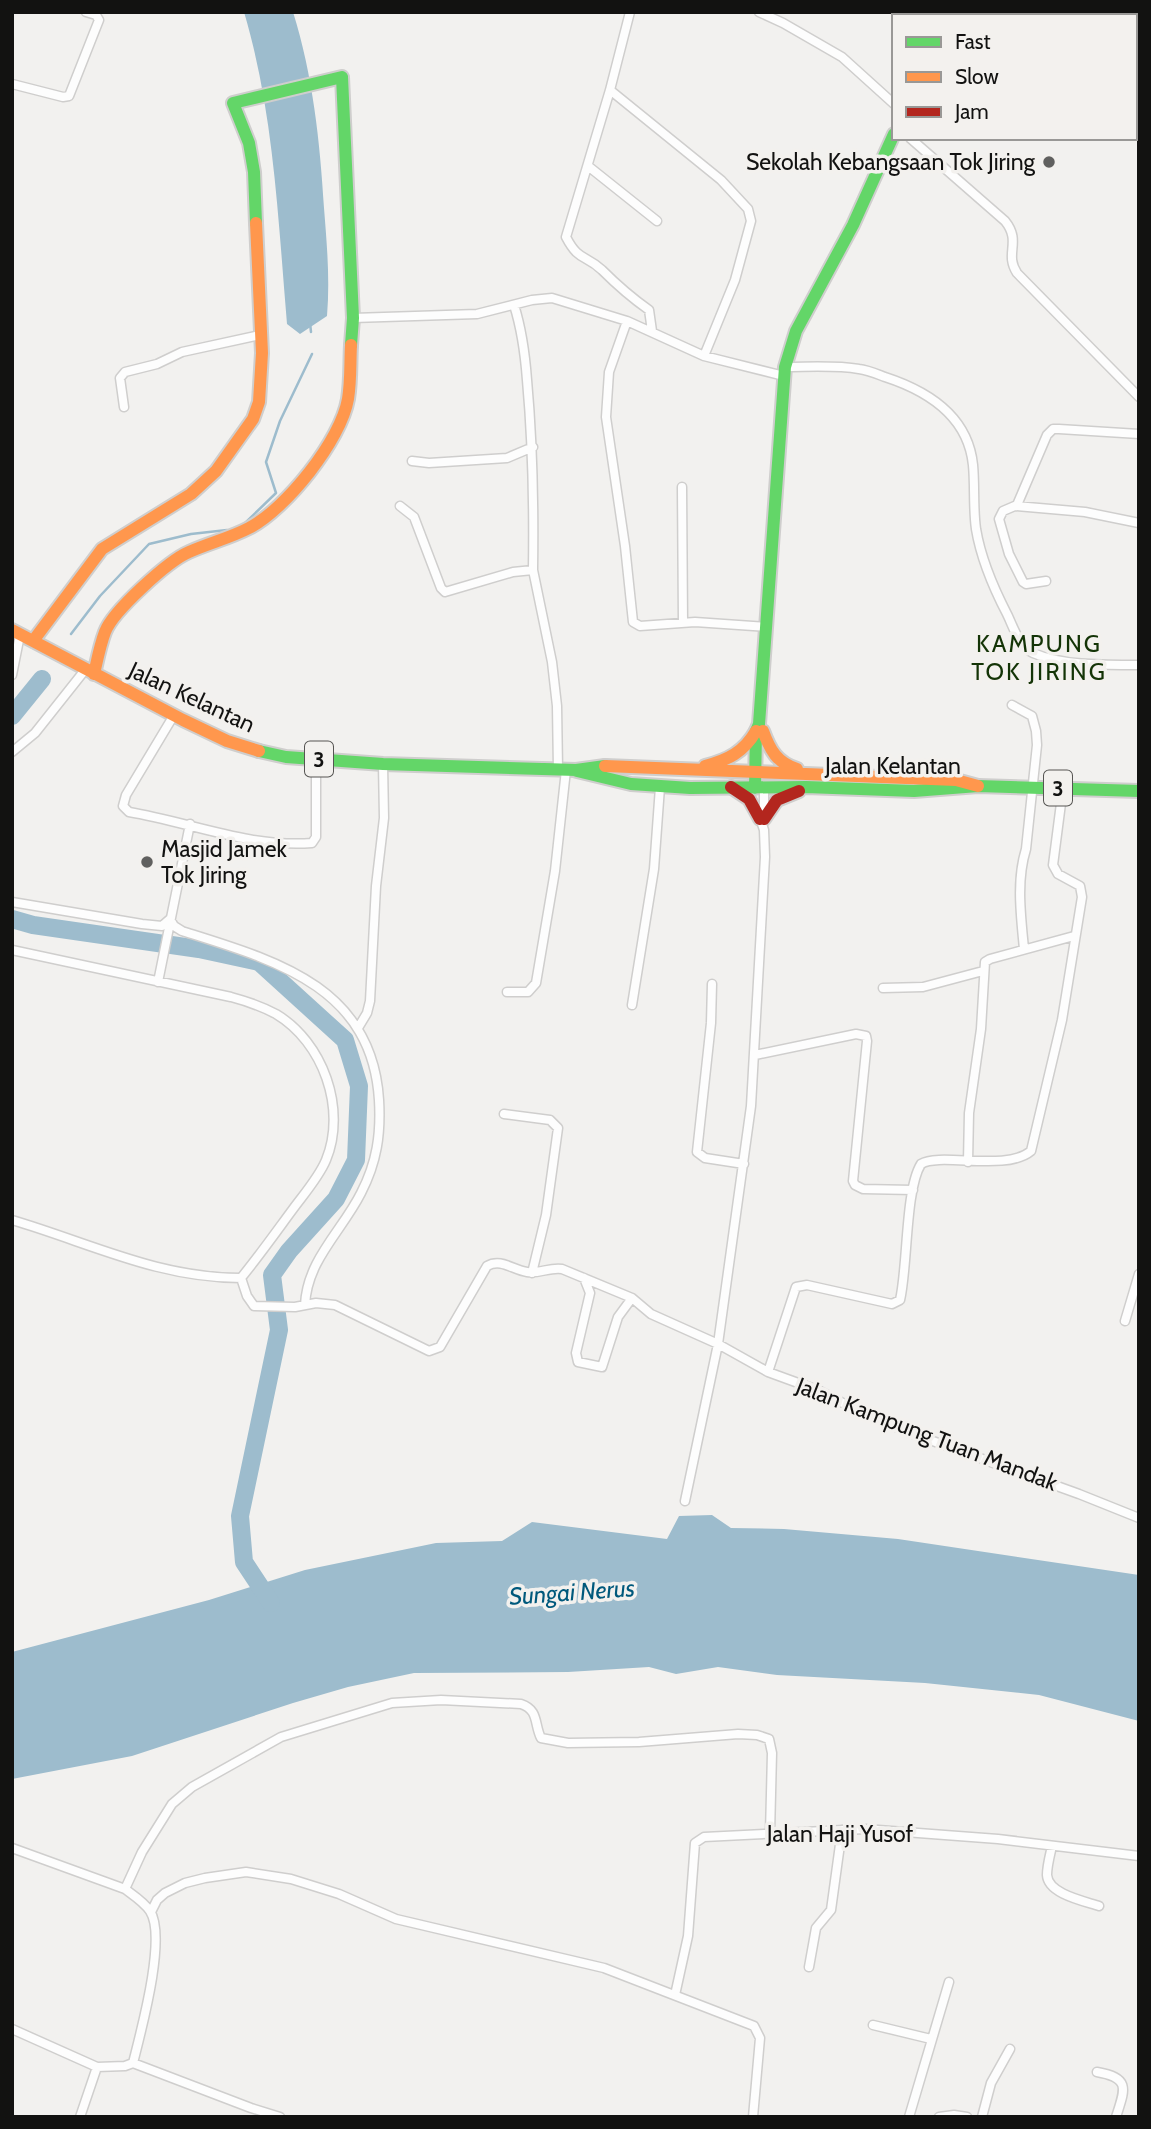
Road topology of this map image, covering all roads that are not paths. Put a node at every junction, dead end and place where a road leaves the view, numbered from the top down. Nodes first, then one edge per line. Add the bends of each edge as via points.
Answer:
1 (86, 12) edge
2 (630, 12) edge
3 (759, 12) edge
4 (787, 12) edge
5 (783, 23) junction
6 (12, 84) edge
7 (610, 90) junction
8 (892, 102) edge
9 (892, 138) edge
10 (912, 140) edge
11 (588, 166) junction
12 (657, 221) dead end
13 (514, 305) junction
14 (354, 318) junction
15 (627, 321) junction
16 (652, 331) junction
17 (260, 334) junction
18 (704, 356) junction
19 (784, 371) junction
20 (1139, 397) edge
21 (124, 407) dead end
22 (1139, 434) edge
23 (533, 447) junction
24 (412, 461) dead end
25 (682, 487) dead end
26 (400, 506) dead end
27 (1016, 506) junction
28 (1139, 523) edge
29 (533, 570) junction
30 (1046, 581) dead end
31 (683, 623) junction
32 (766, 627) junction
33 (16, 633) edge
34 (35, 642) junction
35 (14, 658) edge
36 (1139, 665) edge
37 (87, 671) junction
38 (12, 675) edge
39 (1012, 705) dead end
40 (174, 715) junction
41 (759, 729) junction
42 (12, 752) edge
43 (317, 759) junction
44 (383, 764) junction
45 (567, 770) junction
46 (683, 770) junction
47 (759, 772) junction
48 (832, 776) junction
49 (978, 786) junction
50 (660, 787) junction
51 (731, 788) junction
52 (760, 788) junction
53 (807, 788) junction
54 (1033, 788) junction
55 (1063, 788) junction
56 (1139, 791) edge
57 (762, 820) junction
58 (190, 824) junction
59 (12, 902) edge
60 (169, 922) junction
61 (1074, 936) junction
62 (1024, 949) junction
63 (12, 950) edge
64 (983, 971) junction
65 (158, 982) junction
66 (712, 984) dead end
67 (883, 988) dead end
68 (507, 992) dead end
69 (632, 1005) dead end
70 (358, 1028) junction
71 (755, 1055) junction
72 (504, 1114) dead end
73 (968, 1162) junction
74 (744, 1164) junction
75 (913, 1190) junction
76 (12, 1220) edge
77 (532, 1273) junction
78 (1139, 1274) edge
79 (241, 1278) junction
80 (584, 1278) junction
81 (632, 1298) junction
82 (306, 1305) junction
83 (1125, 1321) dead end
84 (718, 1344) junction
85 (768, 1372) junction
86 (685, 1501) dead end
87 (1139, 1518) edge
88 (842, 1830) junction
89 (770, 1834) junction
90 (1052, 1846) junction
91 (12, 1848) edge
92 (1139, 1856) edge
93 (125, 1889) junction
94 (1099, 1906) dead end
95 (151, 1912) junction
96 (809, 1967) dead end
97 (949, 1982) dead end
98 (675, 1995) junction
99 (873, 2025) dead end
100 (12, 2029) edge
101 (932, 2039) junction
102 (1010, 2049) dead end
103 (133, 2063) junction
104 (97, 2067) junction
105 (1097, 2072) dead end
106 (80, 2117) edge
107 (279, 2117) edge
108 (753, 2117) edge
109 (909, 2117) edge
110 (939, 2117) edge
111 (967, 2117) edge
112 (982, 2117) edge
113 (1116, 2117) edge

1 - 6 street via 99,20 69,96
2 - 7 street
3 - 5 street
4 - 5 street
5 - 8 street via 842,57
7 - 11 street
7 - 18 street via 721,180 749,211 751,220 735,279
9 - 19 main road via 853,225 796,331
10 - 20 street via 1005,221 1014,236 1012,265 1017,273
11 - 12 street
11 - 16 street via 566,237 574,253 649,310
13 - 14 street via 477,314
13 - 15 street via 552,298
13 - 23 street via 524,343
14 - 17 main road via 342,77 233,103 254,172
14 - 37 main road via 348,400 323,453 289,497 263,520 186,553 161,571 109,624
15 - 16 street
15 - 31 street via 609,372 606,417 631,616 640,626
16 - 18 street
17 - 21 street via 182,352 125,372 120,378
17 - 34 main road via 259,402 237,444 191,494 102,549
18 - 19 street
19 - 32 main road
19 - 36 street via 861,369 904,383 941,404 962,429 970,450 981,550 994,589 1024,646 1034,654 1074,662
22 - 27 street via 1049,431
23 - 24 street via 507,458
23 - 29 street
25 - 31 street
26 - 29 street via 414,517 445,592
27 - 28 street via 1085,512
27 - 30 street via 999,516 1009,554 1025,583
29 - 45 street
31 - 32 street
32 - 41 main road
33 - 34 main road, Jalan Kelantan / 3
33 - 35 street
34 - 37 main road, Jalan Kelantan / 3
35 - 38 street
37 - 40 main road, Jalan Kelantan / 3
37 - 42 street via 35,733
39 - 54 street via 1034,720
40 - 43 main road, Jalan Kelantan / 3 via 257,751
40 - 58 street via 123,806 129,812
41 - 46 main road via 749,744 730,758
41 - 47 main road
41 - 48 main road via 779,761
43 - 44 main road, Jalan Kelantan / 3
43 - 58 street via 316,837 312,843 238,837
44 - 45 main road, Jalan Kelantan / 3
44 - 70 street via 384,818 370,1000
45 - 46 main road, Jalan Kelantan / 3 via 601,766
45 - 50 main road, Jalan Kelantan / 3 via 604,781
45 - 68 street via 536,983 528,992
46 - 47 main road, Jalan Kelantan / 3
47 - 48 main road, Jalan Kelantan / 3
47 - 52 main road
48 - 49 main road, Jalan Kelantan / 3 via 956,780
49 - 53 main road, Jalan Kelantan / 3 via 897,791
49 - 54 main road, 3
50 - 51 main road, Jalan Kelantan / 3
50 - 69 street via 654,869
51 - 52 main road, Jalan Kelantan / 3
51 - 57 main road via 749,799
52 - 53 main road, Jalan Kelantan / 3
52 - 57 street
53 - 57 main road via 777,800
54 - 55 main road, 3
54 - 62 street via 1021,863
55 - 56 main road, 3
55 - 61 street via 1053,864 1058,874 1082,890
57 - 71 street via 765,866
58 - 60 street
59 - 60 street via 150,925
60 - 65 street
60 - 70 street via 311,981
61 - 62 street
61 - 73 street via 1059,1031 1031,1151 1023,1156
62 - 64 street via 990,959
63 - 65 street
64 - 67 street via 923,987
64 - 73 street
65 - 79 street via 231,997 277,1015 307,1042 329,1085 333,1126 325,1164
66 - 74 street via 698,1152 705,1158
70 - 82 street via 377,1075 376,1156 361,1194 316,1262 306,1287
71 - 74 street
71 - 75 street via 856,1034 866,1036 853,1181 863,1189
72 - 77 street via 550,1120 558,1128 546,1215
73 - 75 street via 926,1161 917,1171
74 - 84 street
75 - 85 street via 901,1300 891,1304 807,1285 796,1287
76 - 79 street via 146,1265
77 - 80 street, Jalan Kampung Tuan Mandak via 555,1268
77 - 82 street via 498,1262 487,1266 440,1347 429,1351 335,1305
78 - 83 street
79 - 82 street via 254,1306
80 - 81 street, Jalan Kampung Tuan Mandak
80 - 81 street via 590,1293 576,1353 581,1364 602,1367 618,1317
81 - 84 street, Jalan Kampung Tuan Mandak via 651,1314
84 - 85 street, Jalan Kampung Tuan Mandak
84 - 86 street
85 - 87 street, Jalan Kampung Tuan Mandak via 908,1432
88 - 89 street, Jalan Haji Yusof
88 - 90 street, Jalan Haji Yusof
88 - 96 street via 831,1910 816,1928
89 - 93 street via 772,1753 764,1736 568,1743 541,1738 534,1712 521,1704 412,1701 375,1707 294,1732 192,1787 163,1816
89 - 98 street, Jalan Haji Yusof via 704,1837 695,1843 688,1936
90 - 92 street, Jalan Haji Yusof
90 - 94 street via 1047,1877 1052,1885
91 - 93 street
93 - 95 street
95 - 98 street via 165,1893 185,1883 229,1874 291,1879 396,1919 590,1964
95 - 103 street via 156,1942
97 - 101 street
98 - 108 street via 746,2021 757,2030
99 - 101 street
100 - 104 street
101 - 109 street
102 - 112 street via 991,2083
103 - 104 street
103 - 107 street
104 - 106 street
105 - 113 street via 1122,2082
110 - 111 street

